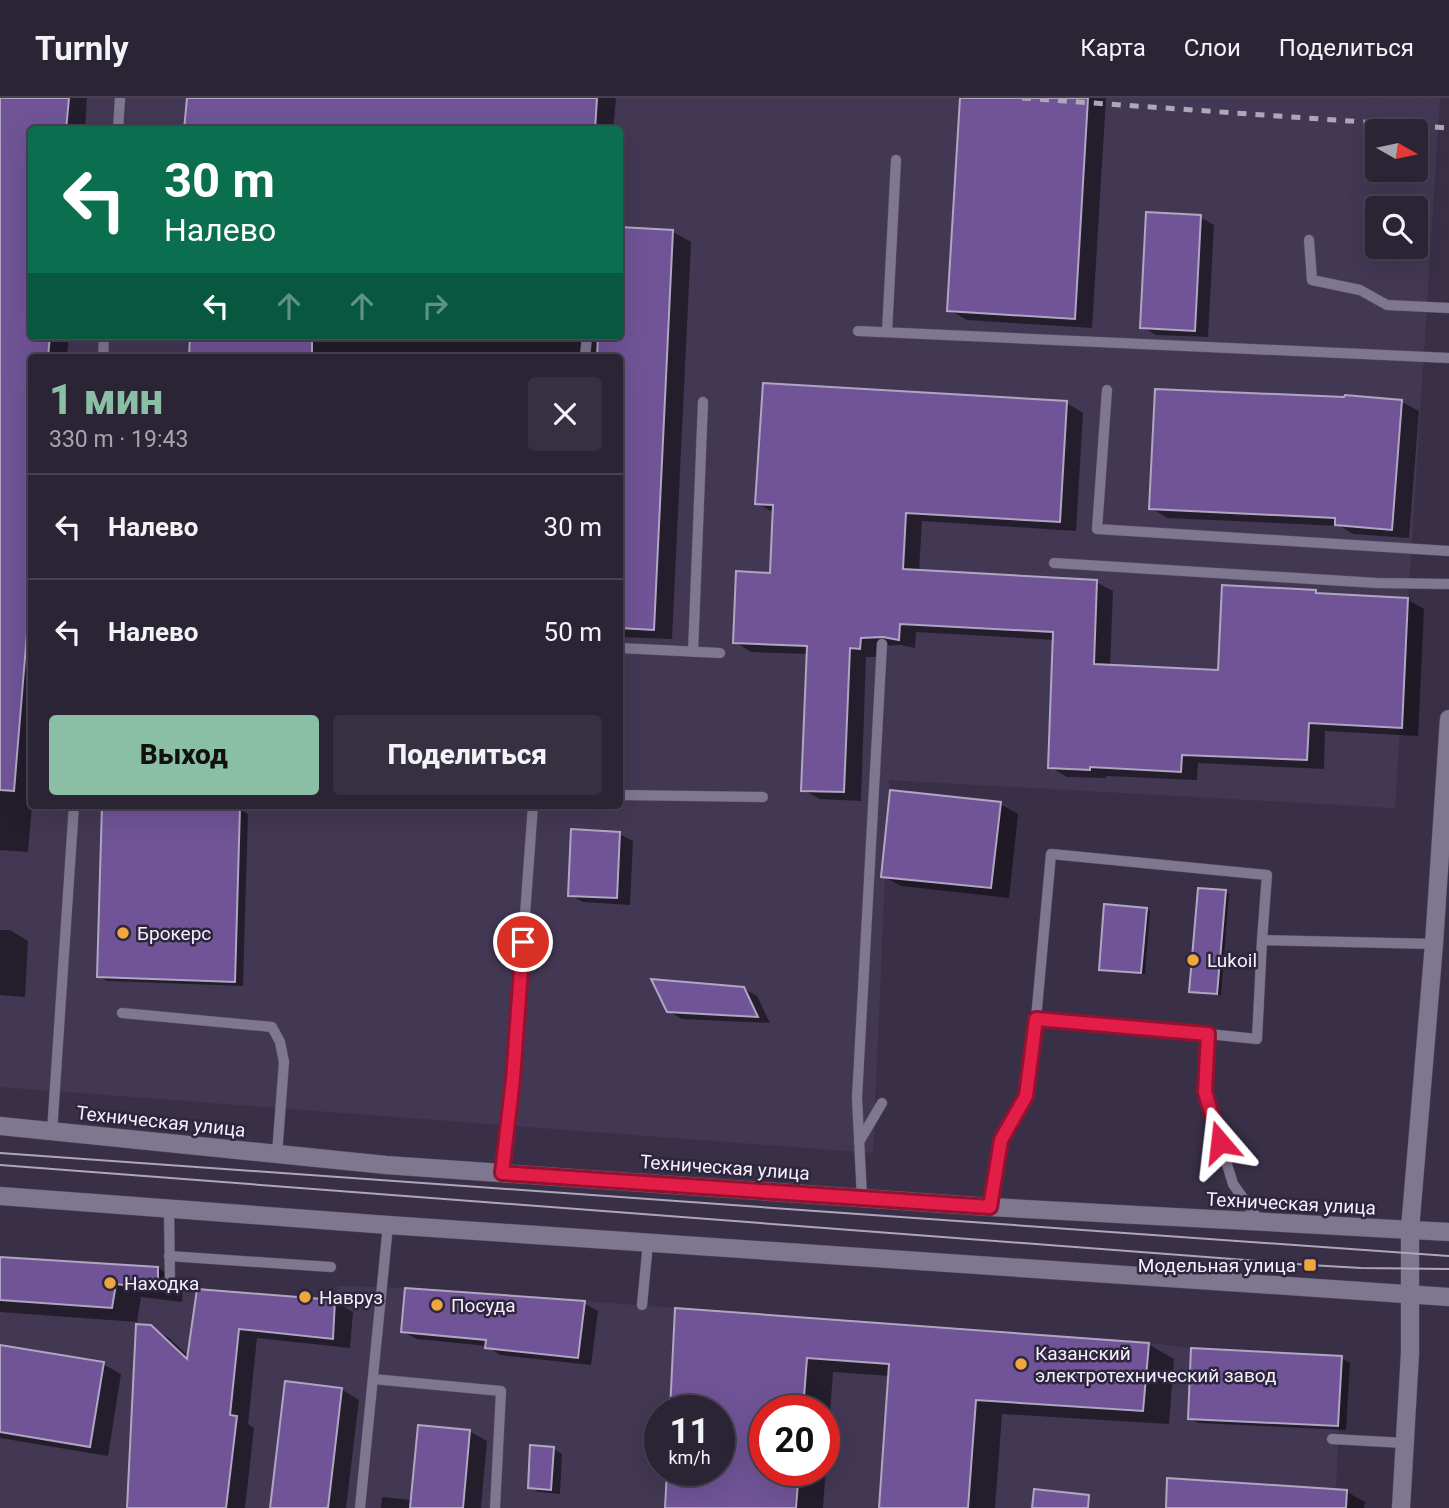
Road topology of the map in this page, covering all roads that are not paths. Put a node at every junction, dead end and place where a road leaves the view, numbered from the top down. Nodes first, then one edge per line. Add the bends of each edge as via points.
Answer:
1 (120, 98) edge
2 (118, 126) edge
3 (896, 160) dead end
4 (1309, 240) dead end
5 (1449, 308) edge
6 (858, 331) dead end
7 (887, 332) junction
8 (1449, 358) edge
9 (1108, 390) dead end
10 (704, 402) dead end
11 (1449, 551) edge
12 (1054, 563) dead end
13 (1449, 584) edge
14 (882, 644) dead end
15 (623, 648) edge
16 (693, 652) junction
17 (720, 653) dead end
18 (1449, 719) edge
19 (623, 795) edge
20 (763, 797) dead end
21 (74, 809) edge
22 (533, 809) edge
23 (1262, 940) junction
24 (1434, 944) junction
25 (122, 1013) dead end
26 (1036, 1019) junction
27 (1208, 1034) junction
28 (882, 1103) dead end
29 (0, 1126) edge
30 (52, 1132) junction
31 (859, 1142) junction
32 (277, 1154) junction
33 (502, 1173) junction
34 (0, 1196) edge
35 (862, 1198) junction
36 (990, 1207) junction
37 (169, 1209) junction
38 (1260, 1223) junction
39 (388, 1225) junction
40 (1410, 1229) junction
41 (1449, 1231) edge
42 (648, 1243) junction
43 (169, 1256) junction
44 (331, 1267) dead end
45 (170, 1286) dead end
46 (1409, 1294) junction
47 (1449, 1297) edge
48 (642, 1305) dead end
49 (373, 1380) junction
50 (1332, 1439) dead end
51 (1405, 1443) junction
52 (360, 1508) edge
53 (495, 1508) edge
54 (1401, 1508) edge

1 - 2 lane
3 - 7 lane
4 - 5 lane via 1312,280 1360,290 1387,305
6 - 7 lane
7 - 8 lane
9 - 11 lane via 1097,529
10 - 16 lane
12 - 13 lane
14 - 31 lane via 857,1098
15 - 16 lane
16 - 17 lane
18 - 24 main road
19 - 20 lane
21 - 30 lane
22 - 33 lane
23 - 24 lane
23 - 26 lane via 1267,874 1051,854
23 - 27 lane via 1257,1039
24 - 40 main road
25 - 32 lane via 272,1027 284,1062
26 - 27 lane
26 - 36 lane via 1026,1096 1001,1140
27 - 38 lane via 1205,1092 1233,1184
28 - 31 lane
29 - 30 main road, Техническая улица
30 - 32 main road, Техническая улица
31 - 35 lane
32 - 33 main road, Техническая улица
33 - 35 main road, Техническая улица
34 - 37 main road
35 - 36 main road, Техническая улица
36 - 38 main road, Техническая улица
37 - 39 main road
37 - 43 lane
38 - 40 main road, Техническая улица
39 - 42 main road
39 - 49 lane
40 - 41 main road, Техническая улица
40 - 46 main road
42 - 46 main road
42 - 48 lane
43 - 44 lane
43 - 45 lane
46 - 47 main road
46 - 51 main road
49 - 52 lane
49 - 53 lane via 501,1391
50 - 51 lane
51 - 54 main road

